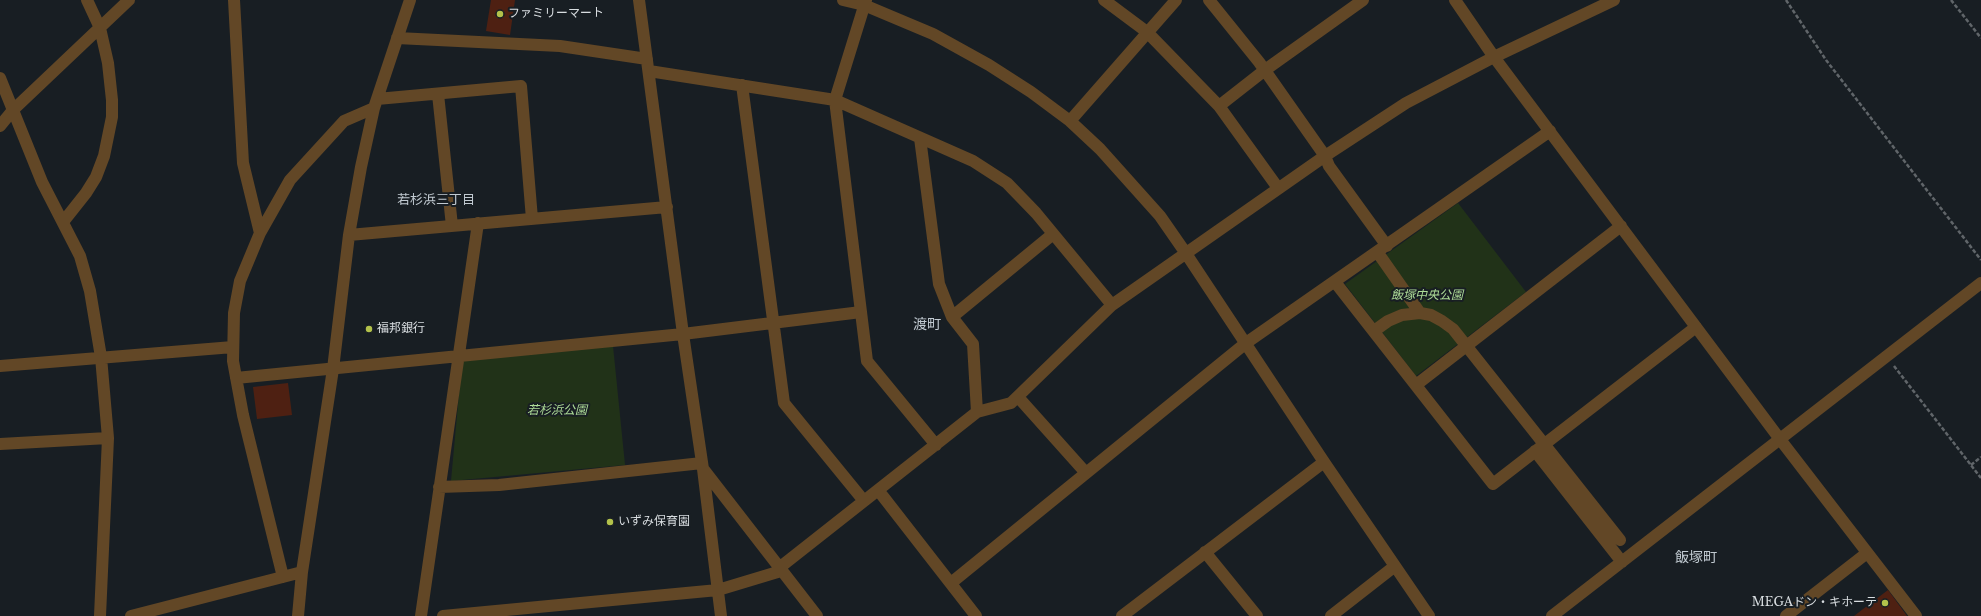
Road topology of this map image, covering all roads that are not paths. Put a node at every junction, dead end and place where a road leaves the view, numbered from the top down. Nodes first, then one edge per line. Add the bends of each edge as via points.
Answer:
1 (87, 0) edge
2 (129, 0) edge
3 (234, 0) edge
4 (410, 0) edge
5 (639, 0) edge
6 (843, 0) edge
7 (1104, 0) edge
8 (1176, 0) edge
9 (1209, 0) edge
10 (1363, 0) edge
11 (1456, 0) edge
12 (1614, 0) edge
13 (865, 2) edge
14 (100, 28) junction
15 (1147, 32) junction
16 (397, 38) junction
17 (1494, 57) junction
18 (647, 59) junction
19 (1265, 70) junction
20 (649, 71) junction
21 (0, 78) edge
22 (742, 86) junction
23 (438, 94) junction
24 (835, 100) junction
25 (375, 104) junction
26 (1220, 106) junction
27 (13, 110) junction
28 (1070, 121) junction
29 (0, 126) edge
30 (1550, 131) junction
31 (920, 138) junction
32 (1325, 156) junction
33 (1278, 188) junction
34 (667, 207) junction
35 (532, 219) junction
36 (62, 222) junction
37 (478, 223) junction
38 (452, 226) junction
39 (1621, 226) junction
40 (260, 233) junction
41 (1053, 234) junction
42 (349, 235) junction
43 (1382, 250) junction
44 (1185, 252) junction
45 (1336, 282) junction
46 (1981, 282) edge
47 (1112, 305) junction
48 (861, 312) junction
49 (1420, 314) junction
50 (952, 317) junction
51 (772, 323) junction
52 (1696, 327) junction
53 (1374, 331) junction
54 (683, 334) junction
55 (1246, 343) junction
56 (1467, 346) junction
57 (233, 347) junction
58 (458, 356) junction
59 (101, 357) junction
60 (0, 366) edge
61 (333, 369) junction
62 (236, 378) junction
63 (1416, 385) junction
64 (1018, 397) junction
65 (977, 412) junction
66 (108, 438) junction
67 (1779, 438) junction
68 (0, 444) edge
69 (936, 444) junction
70 (1540, 448) junction
71 (1324, 462) junction
72 (703, 466) junction
73 (1086, 474) junction
74 (439, 488) junction
75 (878, 490) junction
76 (864, 502) junction
77 (1620, 540) dead end
78 (1206, 552) junction
79 (1867, 553) junction
80 (1622, 562) junction
81 (1395, 566) junction
82 (780, 569) junction
83 (302, 572) junction
84 (283, 577) junction
85 (951, 583) junction
86 (718, 590) junction
87 (100, 616) edge
88 (131, 616) edge
89 (298, 616) edge
90 (421, 616) edge
91 (443, 616) edge
92 (721, 616) edge
93 (817, 616) edge
94 (976, 616) edge
95 (1122, 616) edge
96 (1257, 616) edge
97 (1330, 616) edge
98 (1429, 616) edge
99 (1552, 616) edge
100 (1786, 616) edge
101 (1916, 616) edge

1 - 14 street
2 - 14 street
3 - 40 street via 243,163
4 - 16 street
5 - 18 street
6 - 13 street
7 - 15 street
8 - 15 street
9 - 19 street
10 - 19 street
11 - 17 street
12 - 17 street
13 - 24 street
13 - 28 street via 989,65
14 - 27 street
14 - 36 street via 108,63 112,100 109,137 96,177
15 - 26 street
15 - 28 street
16 - 18 street via 560,46
16 - 25 street
17 - 30 street
17 - 32 street via 1406,103
18 - 20 street
19 - 26 street
19 - 32 street
20 - 22 street
20 - 34 street
21 - 27 street
22 - 24 street
22 - 51 street
23 - 25 street
23 - 35 street via 521,86
23 - 38 street
24 - 31 street
24 - 48 street
25 - 40 street via 344,121 294,175
25 - 42 street
26 - 33 street
27 - 29 street
27 - 36 street via 42,182
28 - 44 street via 1100,148 1160,216
30 - 39 street
30 - 43 street
31 - 41 street via 973,161 1006,184
31 - 50 street via 939,284
32 - 33 street
32 - 43 street
33 - 44 street
34 - 35 street
34 - 54 street
35 - 37 street
36 - 59 street via 80,256 90,291
37 - 38 street
37 - 58 street
38 - 42 street
39 - 52 street
39 - 56 street
40 - 57 street via 240,281 234,313
41 - 47 street
41 - 50 street
42 - 61 street
43 - 45 street
43 - 49 street
44 - 47 street
44 - 55 street
45 - 53 street
45 - 55 street
46 - 67 street
47 - 64 street
48 - 51 street
48 - 69 street via 867,361
49 - 53 street via 1402,315
49 - 56 street via 1431,315 1442,321 1453,329
50 - 65 street via 973,344
51 - 54 street
51 - 76 street via 784,403
52 - 67 street
52 - 70 street
53 - 63 street
54 - 58 street
54 - 72 street
55 - 71 street
55 - 73 street
56 - 63 street
56 - 70 street
57 - 59 street
57 - 62 street
58 - 61 street
58 - 74 street
59 - 60 street
59 - 66 street
61 - 62 street
61 - 83 street
62 - 84 street
63 - 70 street via 1493,484
64 - 65 street via 1011,403
64 - 73 street
65 - 69 street
66 - 68 street
66 - 87 street
67 - 79 street
67 - 80 street
69 - 75 street
70 - 77 street
70 - 80 street
71 - 78 street
71 - 81 street
72 - 74 street
72 - 82 street
72 - 86 street
73 - 85 street
74 - 90 street
75 - 76 street
75 - 85 street
76 - 82 street
78 - 95 street
78 - 96 street
79 - 100 street
79 - 101 street
80 - 99 street
81 - 97 street
81 - 98 street
82 - 86 street
82 - 93 street
83 - 84 street
83 - 89 street
84 - 88 street
85 - 94 street
86 - 91 street
86 - 92 street

